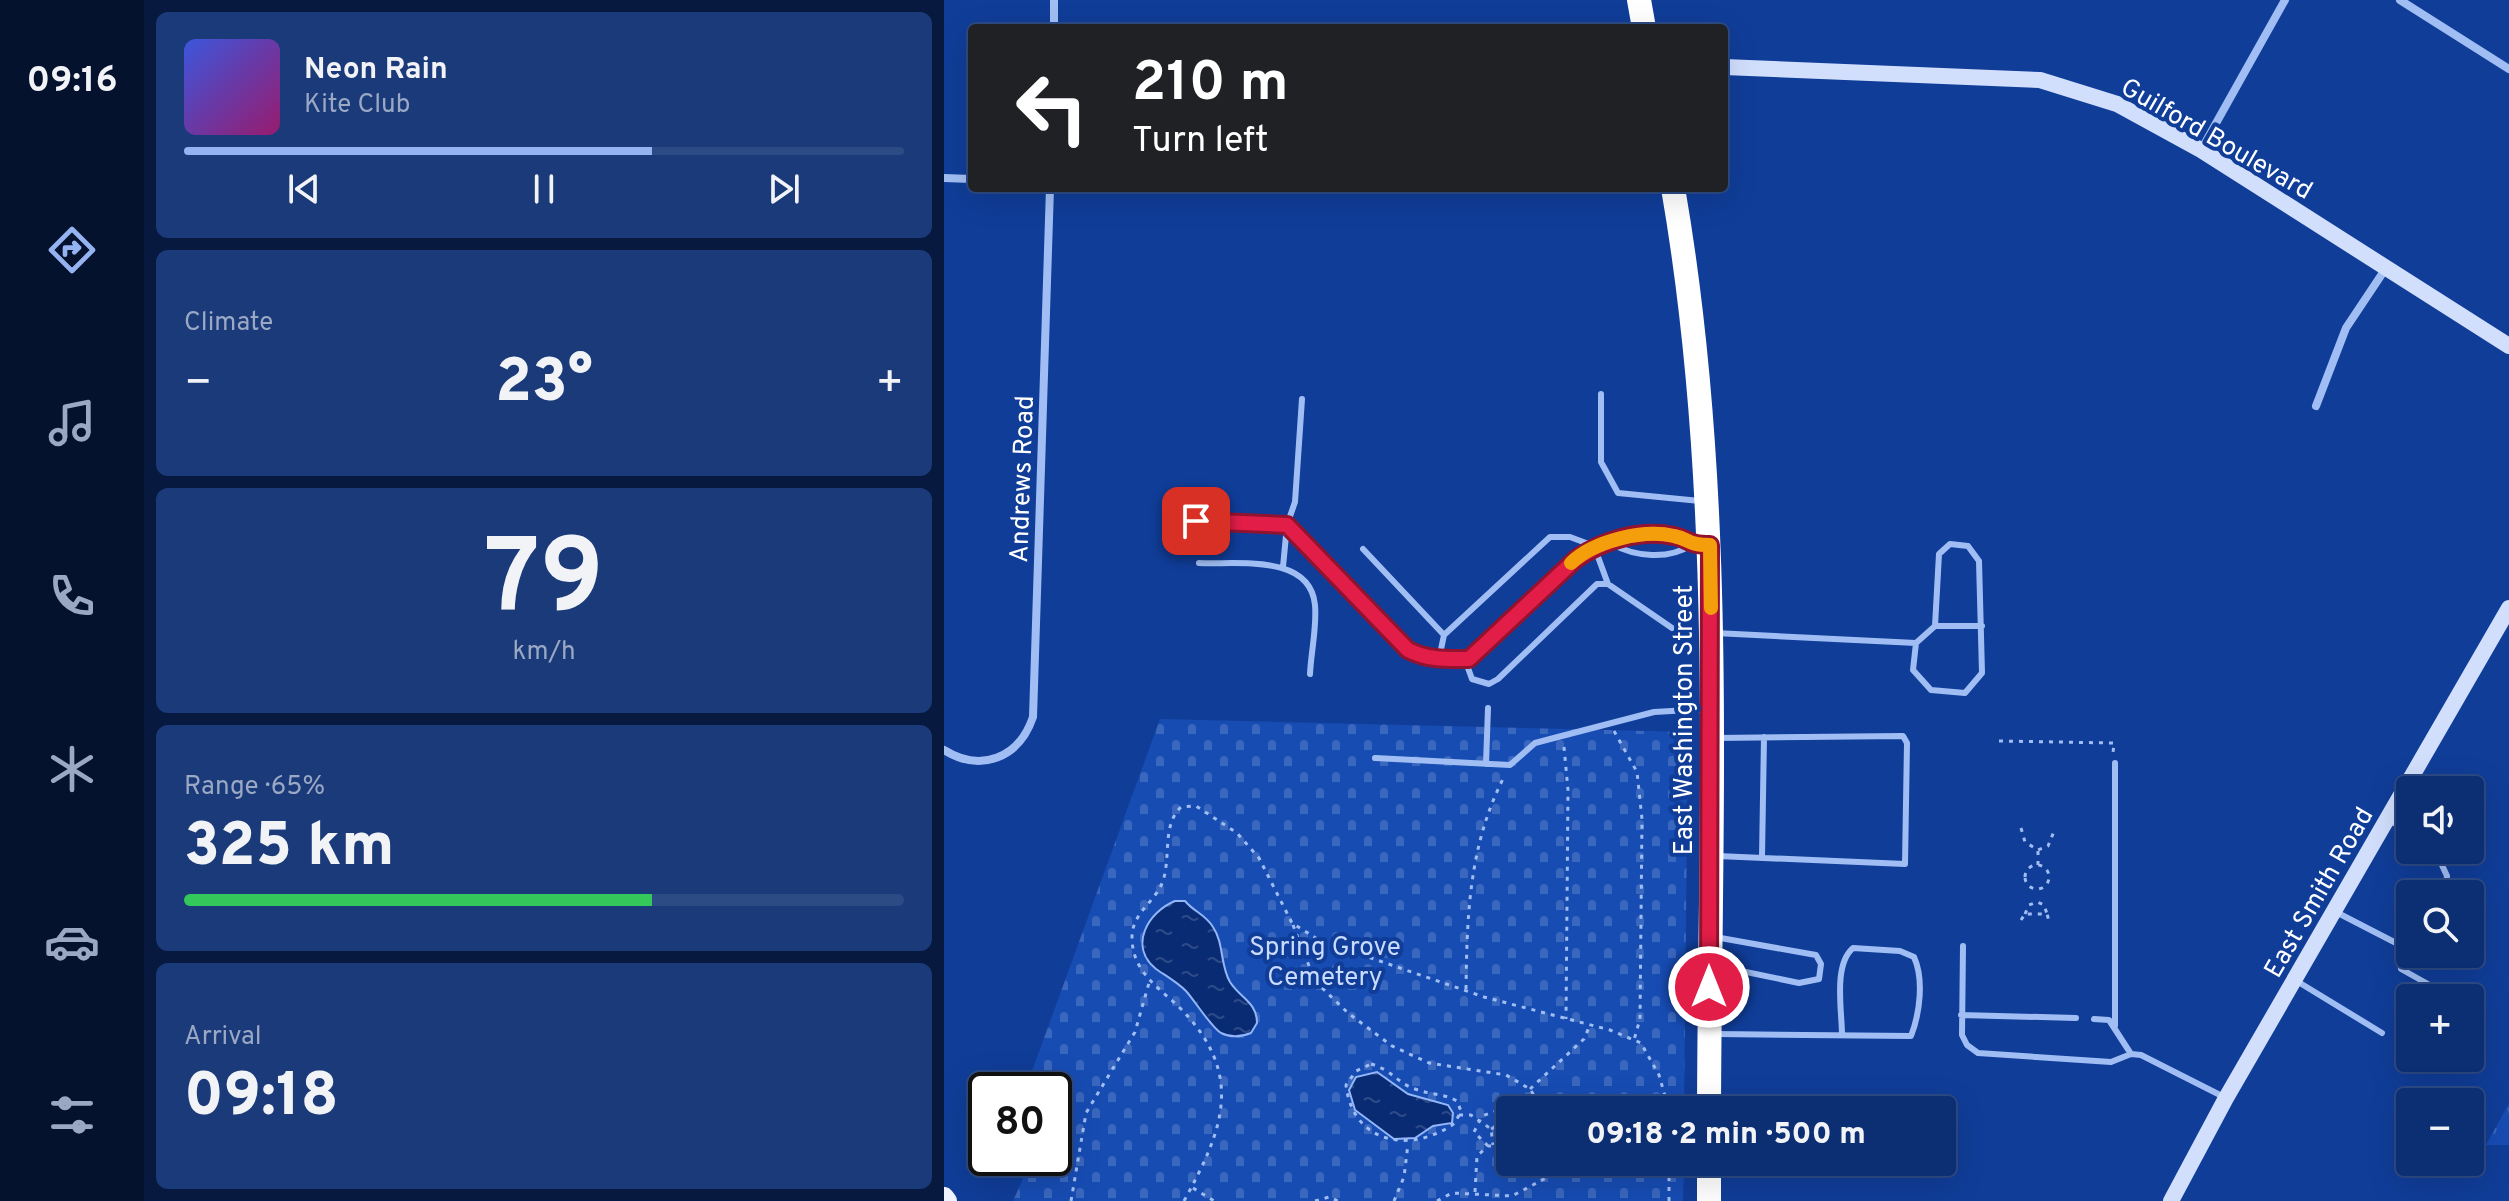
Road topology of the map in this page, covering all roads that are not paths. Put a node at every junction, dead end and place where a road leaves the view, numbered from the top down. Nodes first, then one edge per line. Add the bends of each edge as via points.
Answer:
1 (1054, 0) edge
2 (1639, 0) edge
3 (2285, 0) edge
4 (2400, 0) edge
5 (1054, 24) edge
6 (1643, 24) edge
7 (1728, 67) edge
8 (2509, 69) edge
9 (2201, 150) junction
10 (944, 178) edge
11 (968, 179) edge
12 (1050, 192) edge
13 (1674, 192) edge
14 (2386, 268) junction
15 (2509, 346) edge
16 (1601, 394) dead end
17 (1302, 399) dead end
18 (2316, 406) dead end
19 (1708, 501) junction
20 (1196, 521) dead end
21 (1287, 525) junction
22 (1612, 544) junction
23 (1701, 545) junction
24 (1594, 546) junction
25 (1363, 549) dead end
26 (1199, 563) dead end
27 (1283, 567) junction
28 (1608, 584) junction
29 (2509, 608) edge
30 (1935, 626) junction
31 (1982, 626) junction
32 (1672, 628) dead end
33 (1711, 633) junction
34 (1444, 635) junction
35 (1916, 643) junction
36 (1439, 659) junction
37 (1469, 659) junction
38 (1310, 674) dead end
39 (1488, 708) dead end
40 (1711, 708) junction
41 (1764, 737) junction
42 (1711, 738) junction
43 (944, 750) edge
44 (1375, 758) dead end
45 (2115, 763) road end
46 (1486, 764) junction
47 (2387, 819) junction
48 (2396, 824) edge
49 (1710, 856) junction
50 (1762, 857) junction
51 (2334, 911) junction
52 (1710, 936) junction
53 (2396, 943) edge
54 (1963, 946) dead end
55 (1710, 964) junction
56 (2401, 968) edge
57 (2295, 980) junction
58 (2428, 984) edge
59 (1961, 1015) junction
60 (2076, 1018) dead end
61 (2094, 1019) dead end
62 (2115, 1026) junction
63 (2382, 1033) dead end
64 (1709, 1034) junction
65 (1842, 1035) junction
66 (2131, 1054) junction
67 (1709, 1096) edge
68 (2226, 1098) junction
69 (1709, 1176) edge
70 (1709, 1201) edge
71 (2171, 1201) edge

1 - 5 street
2 - 6 highway
3 - 9 street
4 - 8 street
7 - 9 street, Guilford Boulevard via 2040,80 2117,104
9 - 14 street, Guilford Boulevard
10 - 11 street
12 - 43 street, Andrews Road via 1033,717 1020,743 1000,758 969,761
13 - 19 highway, East Washington Street via 1695,333
14 - 15 street, Guilford Boulevard
14 - 18 street via 2346,328
16 - 19 lane via 1601,462 1618,493
17 - 21 lane via 1295,502
19 - 23 highway, East Washington Street
20 - 21 lane
21 - 27 lane
21 - 36 lane via 1408,650
22 - 23 lane via 1628,535 1676,536
22 - 23 lane via 1628,553 1678,555
22 - 24 lane
23 - 33 highway, East Washington Street
24 - 28 lane
24 - 34 lane via 1570,537 1550,537
24 - 37 lane
25 - 34 lane
26 - 27 lane
27 - 38 lane via 1304,579 1315,605
28 - 32 lane
28 - 37 lane via 1597,584 1489,684 1472,679
29 - 47 street, East Smith Road
30 - 31 lane
30 - 31 lane via 1939,554 1950,544 1968,546 1979,561
30 - 35 lane
31 - 35 lane via 1982,673 1965,693 1931,690 1913,670
33 - 35 lane
33 - 40 highway, East Washington Street
34 - 36 lane
36 - 37 lane
39 - 46 lane
40 - 42 highway, East Washington Street
40 - 46 lane via 1654,712 1535,743 1510,765
41 - 42 lane
41 - 50 lane
41 - 50 lane via 1903,736 1907,774 1905,864
42 - 49 highway, East Washington Street
44 - 46 lane
45 - 62 lane
47 - 48 lane
47 - 51 street, East Smith Road
49 - 50 lane
49 - 52 highway, East Washington Street
51 - 53 lane
51 - 57 street, East Smith Road
52 - 55 highway, East Washington Street
52 - 55 lane via 1816,955 1821,964 1819,979 1799,983
54 - 59 lane
55 - 64 highway, East Washington Street
56 - 58 lane
57 - 63 lane
57 - 68 street, East Smith Road
59 - 60 lane
59 - 66 lane via 1962,1035 1978,1053 2111,1062
61 - 62 lane
62 - 66 lane
64 - 65 lane
64 - 67 highway, East Washington Street
65 - 65 lane via 1911,1036 1920,970 1914,957 1853,948 1846,953
66 - 68 lane via 2152,1059
68 - 71 street, East Smith Road
69 - 70 highway

